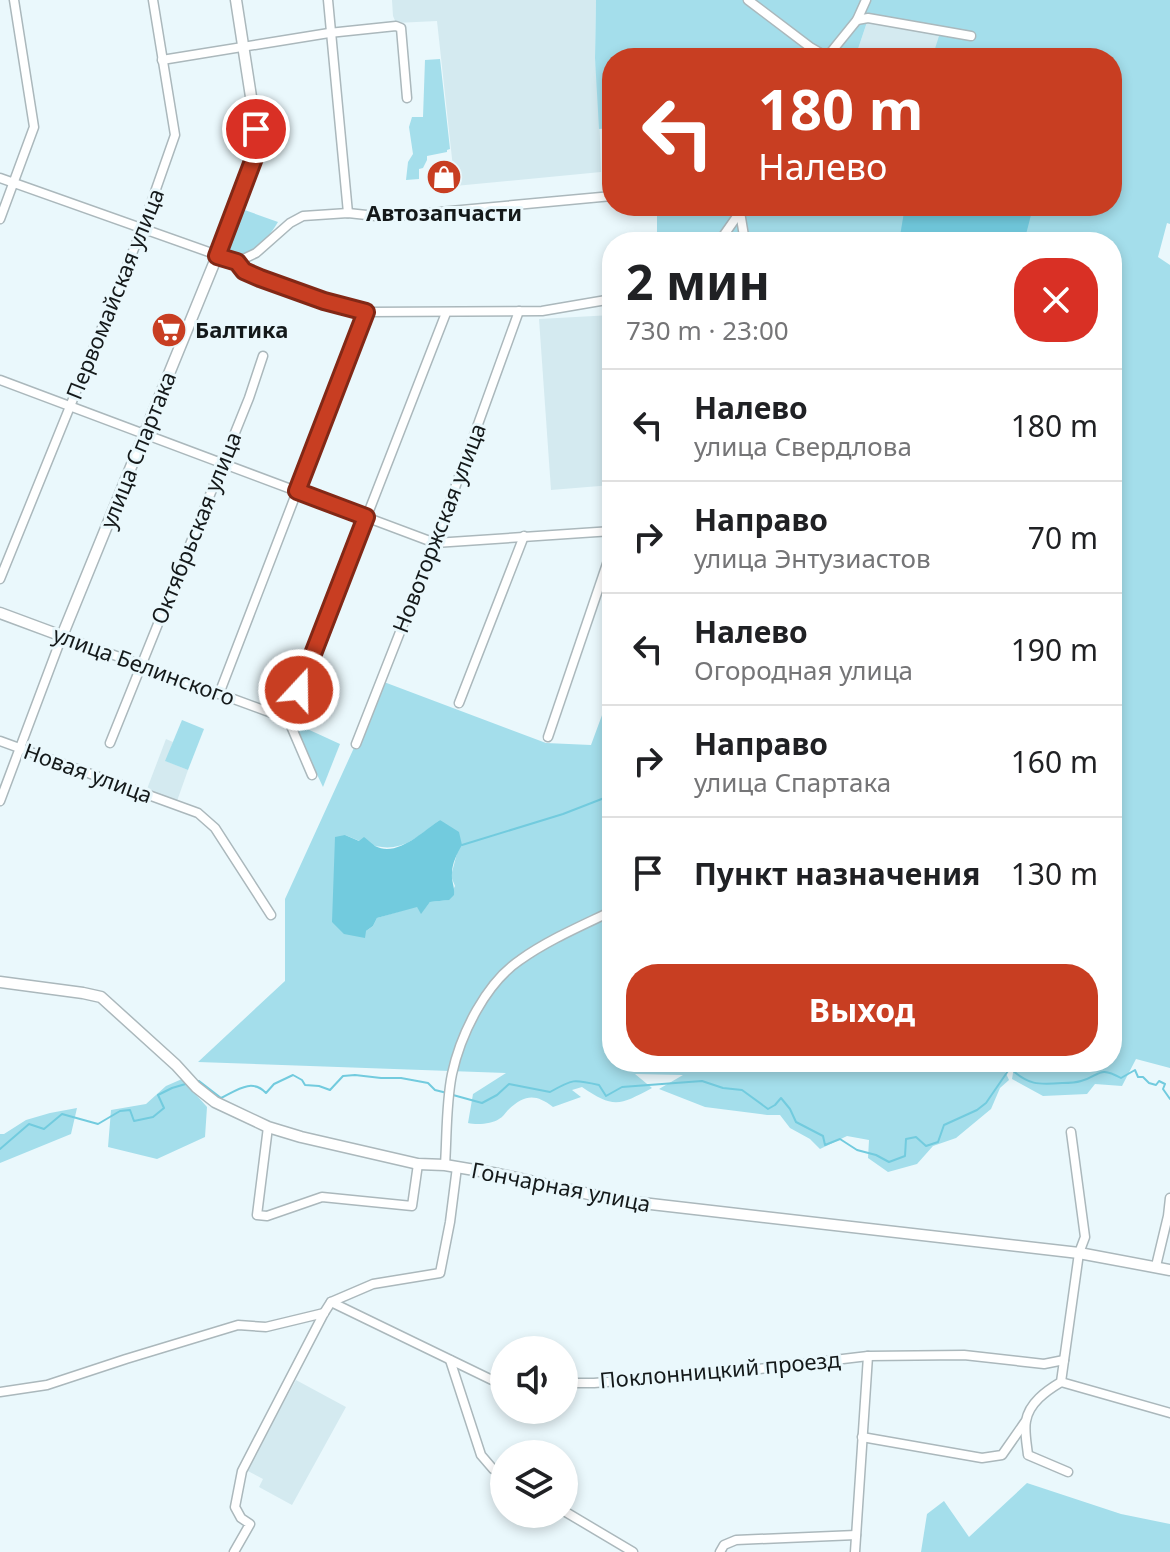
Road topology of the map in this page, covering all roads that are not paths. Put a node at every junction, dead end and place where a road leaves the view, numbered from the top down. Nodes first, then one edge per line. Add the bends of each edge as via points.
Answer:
1 (14, 0) edge
2 (153, 0) edge
3 (236, 0) edge
4 (328, 0) edge
5 (748, 0) edge
6 (866, 0) edge
7 (857, 20) junction
8 (329, 33) junction
9 (971, 36) dead end
10 (243, 45) junction
11 (812, 48) edge
12 (836, 48) edge
13 (162, 60) junction
14 (407, 98) dead end
15 (0, 178) edge
16 (15, 183) junction
17 (602, 197) edge
18 (348, 213) junction
19 (0, 219) edge
20 (142, 229) junction
21 (217, 256) junction
22 (237, 262) junction
23 (602, 301) edge
24 (519, 311) junction
25 (366, 312) junction
26 (446, 313) junction
27 (263, 356) dead end
28 (0, 380) edge
29 (69, 406) junction
30 (145, 434) junction
31 (222, 463) junction
32 (297, 491) junction
33 (366, 517) junction
34 (602, 532) edge
35 (524, 536) junction
36 (435, 543) junction
37 (602, 578) edge
38 (0, 579) edge
39 (0, 613) edge
40 (62, 636) junction
41 (141, 666) junction
42 (219, 694) junction
43 (459, 703) dead end
44 (288, 719) junction
45 (548, 737) dead end
46 (0, 741) edge
47 (110, 743) dead end
48 (356, 744) dead end
49 (20, 748) junction
50 (312, 775) dead end
51 (0, 801) edge
52 (271, 915) dead end
53 (602, 916) edge
54 (0, 982) edge
55 (268, 1127) junction
56 (1071, 1132) dead end
57 (418, 1164) junction
58 (445, 1165) junction
59 (457, 1167) junction
60 (1170, 1198) edge
61 (1079, 1253) junction
62 (1156, 1266) junction
63 (1170, 1270) edge
64 (331, 1302) junction
65 (324, 1313) junction
66 (872, 1356) junction
67 (450, 1360) junction
68 (1064, 1360) junction
69 (490, 1379) edge
70 (1061, 1382) junction
71 (578, 1383) edge
72 (0, 1392) edge
73 (1170, 1413) edge
74 (1025, 1422) junction
75 (862, 1437) junction
76 (490, 1466) edge
77 (1068, 1472) dead end
78 (578, 1519) edge
79 (856, 1535) junction
80 (234, 1552) edge
81 (633, 1552) edge
82 (720, 1552) edge
83 (855, 1552) edge

1 - 16 street via 34,127
2 - 13 street, Первомайская улица
3 - 10 street, улица Спартака
4 - 8 street
5 - 11 street
6 - 7 street
7 - 9 street
7 - 12 street
8 - 10 street
8 - 14 street via 401,28
8 - 18 street
10 - 13 street
10 - 21 street, улица Спартака via 256,149
13 - 20 street, Первомайская улица via 175,135
15 - 16 street
16 - 19 street
16 - 20 street
17 - 18 street via 385,217
18 - 22 street via 303,216
20 - 21 street
20 - 29 street, Первомайская улица
21 - 22 street
21 - 30 street, улица Спартака
22 - 25 street via 260,278
23 - 24 street
24 - 26 street
24 - 36 street, Новоторжская улица
25 - 26 street
25 - 32 street
26 - 33 street
27 - 31 street, Октябрьская улица
28 - 29 street
29 - 30 street
29 - 38 street, Первомайская улица
30 - 31 street
30 - 40 street, улица Спартака
31 - 32 street
31 - 41 street, Октябрьская улица
32 - 33 street
32 - 42 street
33 - 36 street
33 - 44 street
34 - 35 street
35 - 36 street
35 - 43 street
36 - 48 street, Новоторжская улица
37 - 45 street
39 - 40 street, улица Белинского
40 - 41 street, улица Белинского
40 - 49 street, улица Спартака
41 - 42 street, улица Белинского
41 - 47 street, Октябрьская улица
42 - 44 street, улица Белинского
44 - 50 street
46 - 49 street, Новая улица
49 - 51 street, улица Спартака
49 - 52 street, Новая улица via 198,813 212,823
53 - 58 street via 541,946 495,980 472,1019 453,1070
54 - 55 street, Гончарная улица via 101,997 206,1096
55 - 57 street, Гончарная улица
55 - 57 street via 257,1215 322,1197 412,1206
56 - 61 street via 1085,1237
57 - 58 street, Гончарная улица
58 - 59 street, Гончарная улица
59 - 61 street, Гончарная улица via 616,1200
59 - 64 street via 440,1273 373,1284
60 - 62 street
61 - 62 street, Гончарная улица
61 - 68 street
62 - 63 street, Гончарная улица
64 - 65 street
64 - 67 street
65 - 72 street via 266,1327 238,1325 47,1385
65 - 80 street via 242,1471 235,1507 250,1524
66 - 68 street, Поклонницкий проезд via 964,1355 1044,1364
66 - 71 street, Поклонницкий проезд
66 - 75 street
67 - 69 street
67 - 76 street via 481,1455
68 - 70 street
70 - 73 street
70 - 74 street via 1044,1392
74 - 75 street via 1002,1455 982,1458
74 - 77 street via 1028,1455
75 - 79 street
78 - 81 street
79 - 82 street via 736,1540
79 - 83 street

